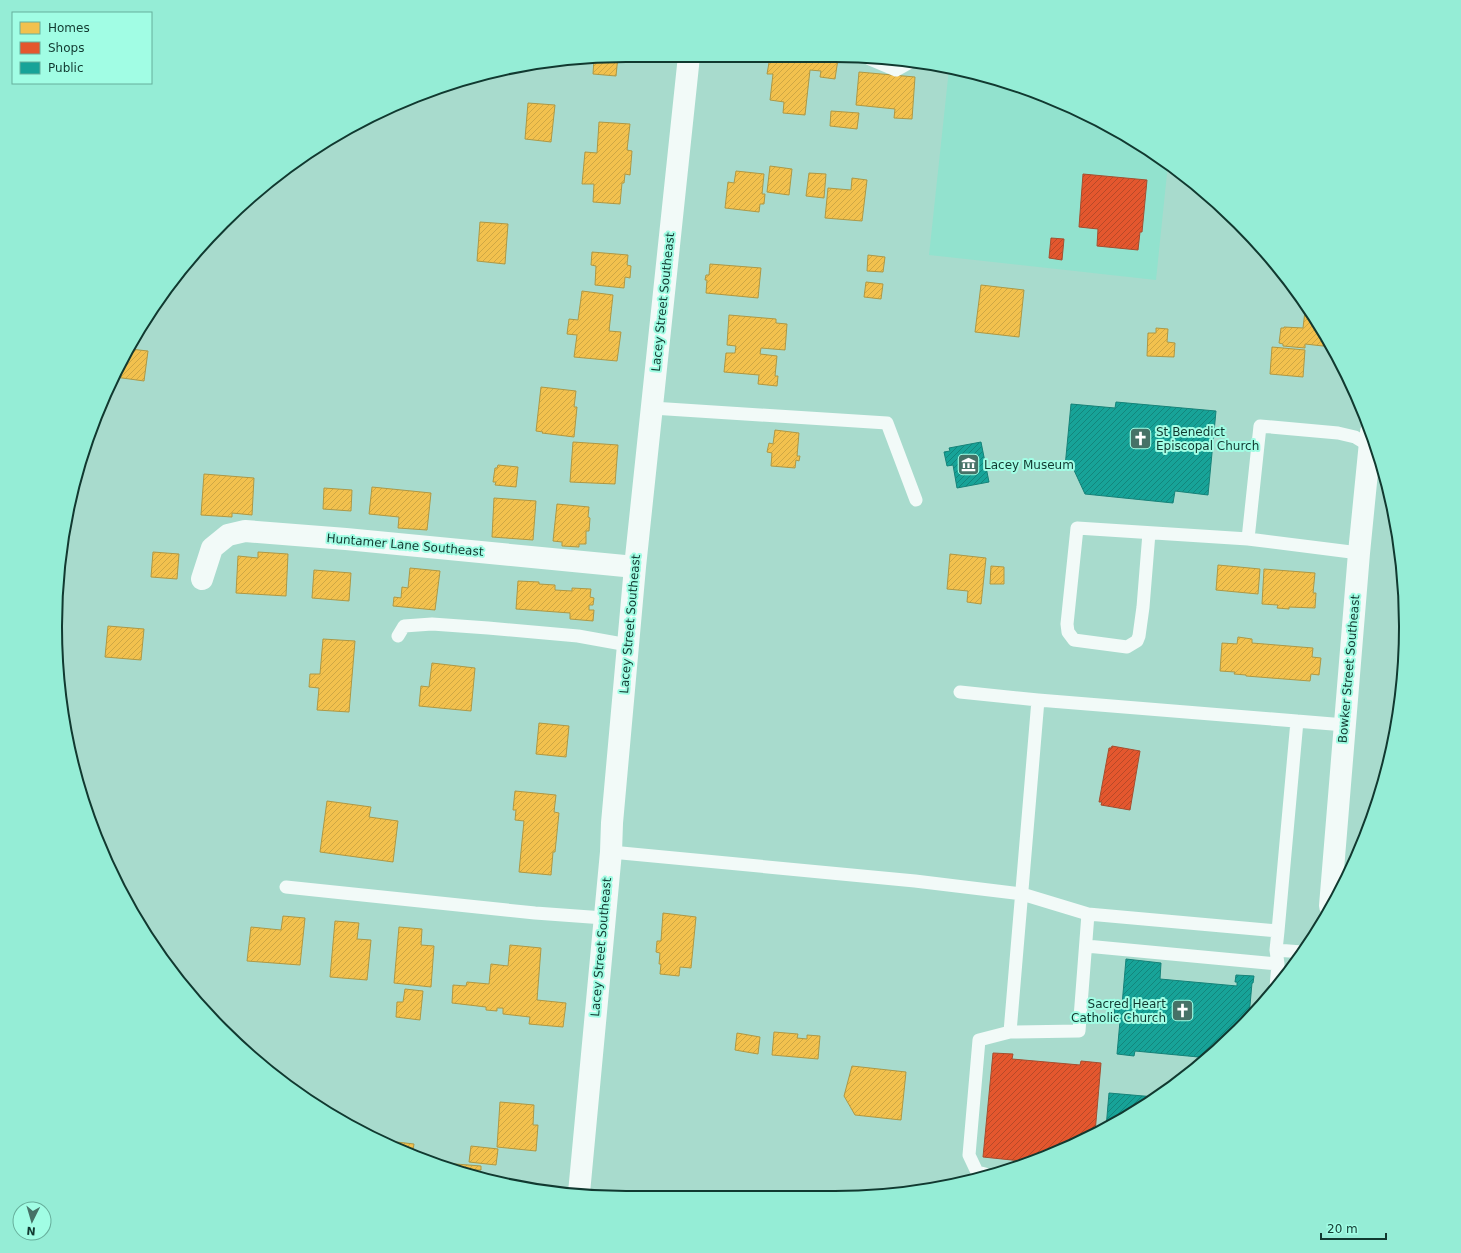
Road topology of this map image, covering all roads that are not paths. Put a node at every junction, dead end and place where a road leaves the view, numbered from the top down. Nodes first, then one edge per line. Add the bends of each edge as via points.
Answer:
1 (688, 62) edge
2 (882, 64) edge
3 (902, 66) edge
4 (652, 408) junction
5 (1367, 439) edge
6 (1369, 446) edge
7 (916, 500) dead end
8 (1149, 533) junction
9 (1248, 539) junction
10 (1359, 553) junction
11 (635, 567) junction
12 (202, 579) dead end
13 (398, 636) dead end
14 (628, 645) junction
15 (960, 692) dead end
16 (1038, 700) junction
17 (1297, 721) junction
18 (1345, 725) junction
19 (610, 852) junction
20 (286, 887) dead end
21 (1022, 894) junction
22 (1331, 894) edge
23 (1088, 914) junction
24 (604, 918) junction
25 (1278, 931) junction
26 (1086, 946) junction
27 (1276, 950) junction
28 (1296, 952) edge
29 (1278, 964) junction
30 (1277, 976) edge
31 (1010, 1032) junction
32 (979, 1172) edge
33 (579, 1189) edge

1 - 4 street, Lacey Street Southeast
2 - 3 lane via 896,70
4 - 7 lane via 887,423
4 - 11 street, Lacey Street Southeast
5 - 9 lane via 1338,433 1260,426
6 - 10 street, Bowker Street Southeast
8 - 8 lane via 1077,528 1067,624 1070,637 1074,640 1127,647 1137,641 1143,607
8 - 9 lane
9 - 10 lane
10 - 18 street, Bowker Street Southeast
11 - 12 street, Huntamer Lane Southeast via 245,531 228,535 212,548
11 - 14 street, Lacey Street Southeast
13 - 14 lane via 404,626 432,624 578,636
14 - 19 street, Lacey Street Southeast
15 - 16 lane
16 - 17 lane
16 - 21 lane
17 - 18 lane
17 - 25 lane
18 - 22 street, Bowker Street Southeast
19 - 21 lane via 915,881
19 - 24 street, Lacey Street Southeast
20 - 24 lane
21 - 23 lane
21 - 31 lane
23 - 25 lane
23 - 26 lane
24 - 33 street, Lacey Street Southeast
25 - 27 lane
26 - 29 lane
26 - 31 lane via 1079,1031
27 - 28 lane
27 - 29 lane
29 - 30 lane
31 - 32 lane via 979,1040 969,1155

